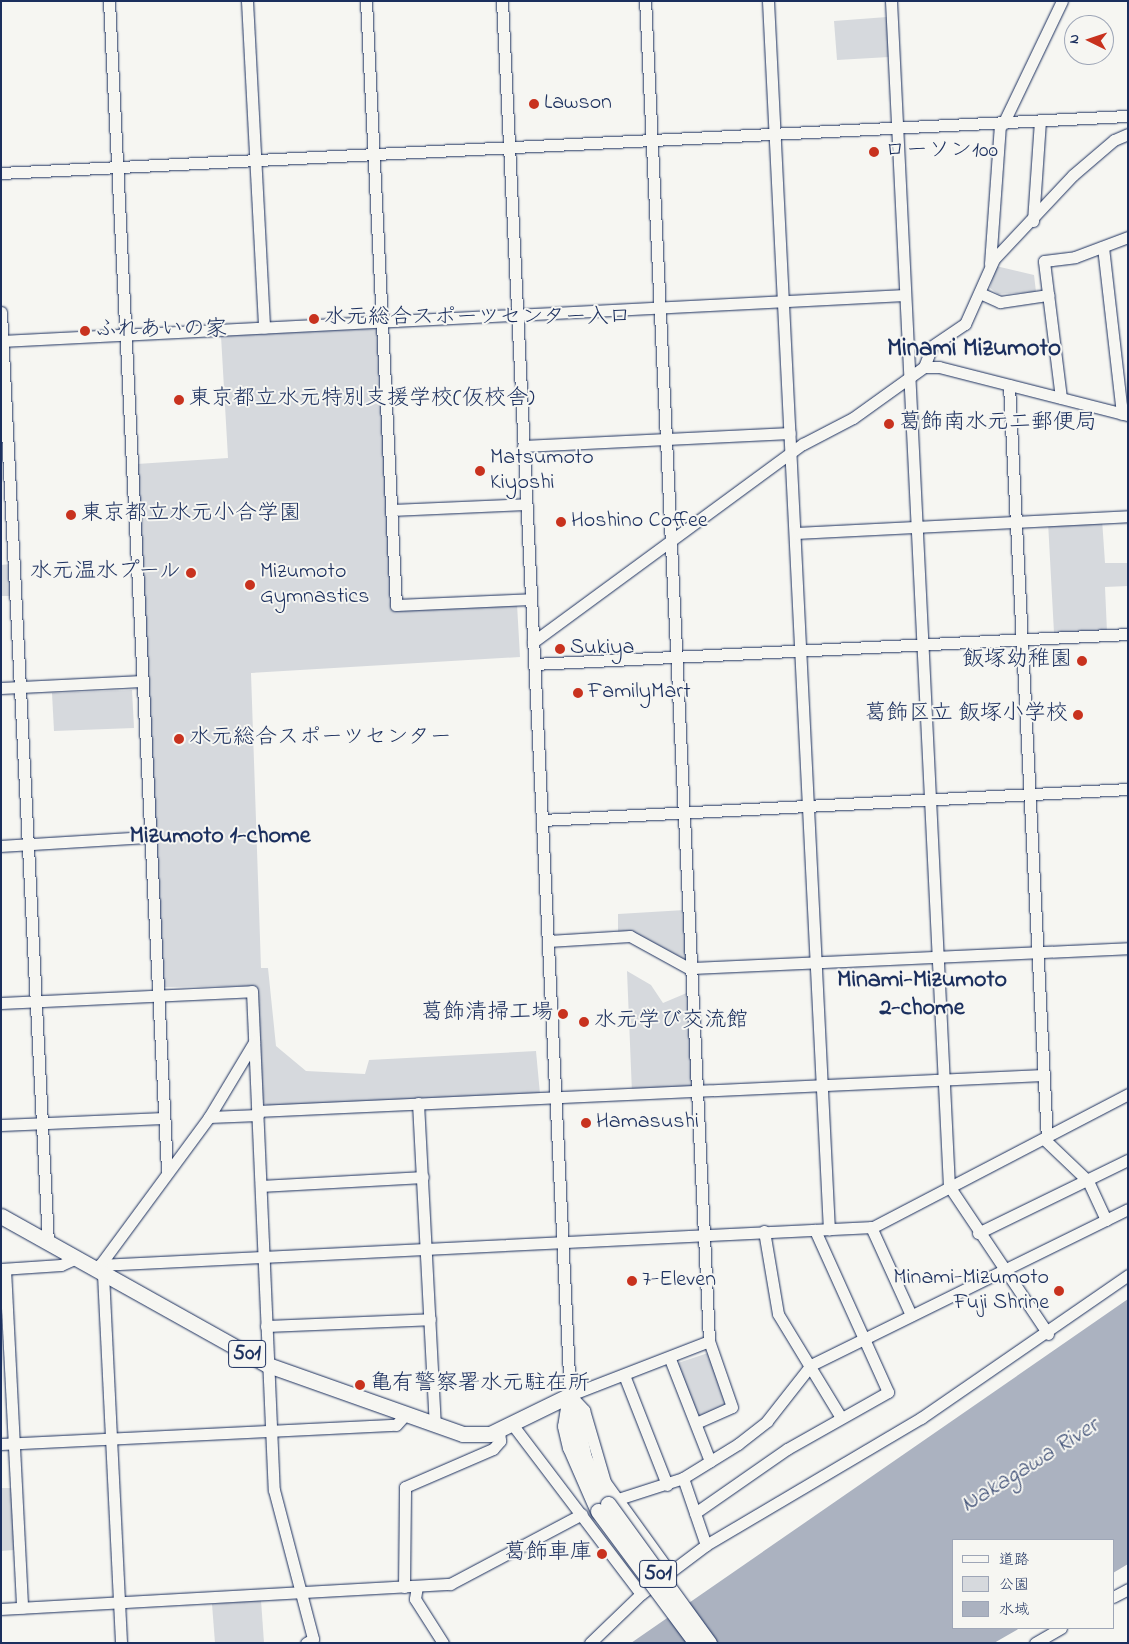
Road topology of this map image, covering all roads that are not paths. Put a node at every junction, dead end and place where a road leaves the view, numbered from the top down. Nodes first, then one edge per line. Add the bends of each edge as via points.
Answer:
1 (109, 1) edge
2 (247, 1) edge
3 (366, 1) edge
4 (502, 1) edge
5 (645, 1) edge
6 (768, 1) edge
7 (891, 1) edge
8 (1062, 1) edge
9 (1128, 116) edge
10 (1040, 122) junction
11 (1001, 124) junction
12 (897, 130) junction
13 (1128, 134) edge
14 (774, 136) junction
15 (651, 141) junction
16 (509, 149) junction
17 (373, 155) junction
18 (255, 162) junction
19 (117, 168) junction
20 (1, 173) edge
21 (1033, 221) junction
22 (1128, 237) edge
23 (1103, 248) junction
24 (990, 271) junction
25 (982, 294) junction
26 (905, 295) junction
27 (1048, 296) junction
28 (784, 301) junction
29 (660, 307) junction
30 (1, 312) edge
31 (516, 316) junction
32 (382, 322) junction
33 (264, 328) junction
34 (125, 335) junction
35 (2, 341) edge
36 (924, 368) junction
37 (909, 380) junction
38 (1009, 384) junction
39 (1061, 398) junction
40 (1125, 414) edge
41 (790, 433) junction
42 (666, 439) junction
43 (523, 446) junction
44 (790, 454) junction
45 (526, 504) junction
46 (392, 510) junction
47 (1128, 516) edge
48 (1015, 521) junction
49 (916, 526) junction
50 (7, 528) edge
51 (796, 533) junction
52 (671, 544) junction
53 (531, 599) junction
54 (1128, 634) edge
55 (1021, 640) junction
56 (533, 642) junction
57 (922, 645) junction
58 (801, 650) junction
59 (677, 657) junction
60 (534, 664) junction
61 (142, 681) junction
62 (1, 688) edge
63 (21, 688) junction
64 (1128, 790) edge
65 (1030, 794) junction
66 (930, 800) junction
67 (809, 806) junction
68 (684, 812) junction
69 (542, 820) junction
70 (150, 838) junction
71 (28, 844) junction
72 (1, 846) edge
73 (548, 941) junction
74 (1128, 948) edge
75 (1037, 952) junction
76 (938, 956) junction
77 (816, 962) junction
78 (692, 969) junction
79 (158, 995) junction
80 (36, 1002) junction
81 (1, 1004) edge
82 (254, 1042) junction
83 (1043, 1075) junction
84 (944, 1080) junction
85 (822, 1086) junction
86 (698, 1092) junction
87 (1128, 1094) edge
88 (556, 1096) junction
89 (418, 1103) junction
90 (258, 1113) junction
91 (209, 1117) junction
92 (164, 1118) junction
93 (43, 1123) junction
94 (1, 1125) edge
95 (1046, 1140) junction
96 (1128, 1160) edge
97 (167, 1172) junction
98 (423, 1177) junction
99 (1088, 1181) junction
100 (261, 1186) junction
101 (949, 1186) junction
102 (1128, 1209) edge
103 (1, 1216) edge
104 (1106, 1220) junction
105 (871, 1227) junction
106 (829, 1229) junction
107 (815, 1230) junction
108 (764, 1231) junction
109 (978, 1233) junction
110 (705, 1235) junction
111 (48, 1242) junction
112 (564, 1242) junction
113 (427, 1249) junction
114 (264, 1256) junction
115 (77, 1258) junction
116 (3, 1269) edge
117 (100, 1270) junction
118 (1004, 1270) junction
119 (1128, 1276) edge
120 (911, 1315) junction
121 (430, 1318) junction
122 (266, 1326) junction
123 (1048, 1334) junction
124 (864, 1337) junction
125 (709, 1341) junction
126 (670, 1359) junction
127 (268, 1365) junction
128 (811, 1365) junction
129 (624, 1375) junction
130 (570, 1395) junction
131 (840, 1416) junction
132 (404, 1418) junction
133 (696, 1423) junction
134 (435, 1424) junction
135 (505, 1427) junction
136 (272, 1431) junction
137 (110, 1438) junction
138 (1, 1444) edge
139 (14, 1444) junction
140 (710, 1461) junction
141 (683, 1478) junction
142 (667, 1485) junction
143 (607, 1505) junction
144 (695, 1513) junction
145 (582, 1514) junction
146 (706, 1545) junction
147 (670, 1572) junction
148 (417, 1586) junction
149 (404, 1587) junction
150 (1128, 1589) edge
151 (301, 1594) junction
152 (641, 1594) junction
153 (1114, 1596) edge
154 (119, 1602) junction
155 (22, 1608) junction
156 (1, 1609) edge
157 (1059, 1629) edge
158 (120, 1643) edge
159 (306, 1643) edge
160 (443, 1643) edge
161 (590, 1643) edge
162 (696, 1643) edge
163 (709, 1643) edge
164 (1035, 1643) edge

1 - 19 street
2 - 18 street
3 - 17 street
4 - 16 street
5 - 15 street
6 - 14 street
7 - 12 street
8 - 11 street
9 - 10 street
10 - 11 street
10 - 21 street
11 - 12 street
11 - 24 street
12 - 14 street
12 - 26 street
13 - 21 street via 1114,140 1073,175
14 - 15 street
14 - 28 street
15 - 16 street
15 - 29 street
16 - 17 street
16 - 31 street
17 - 18 street
17 - 32 street
18 - 19 street
18 - 33 street
19 - 20 street
19 - 34 street
21 - 24 street via 994,259
22 - 23 street
23 - 27 street via 1044,261
23 - 40 street
24 - 25 street
25 - 27 street via 1000,302
25 - 36 street via 966,324 932,346
26 - 28 street
26 - 37 street
27 - 39 street
28 - 29 street
28 - 41 street
29 - 31 street
29 - 42 street
30 - 35 street
31 - 32 street
31 - 43 street
32 - 33 street
32 - 46 street
33 - 34 street
34 - 35 street
34 - 61 street
35 - 50 street
36 - 37 street
36 - 38 street via 939,367
37 - 44 street
37 - 49 street
38 - 39 street
38 - 48 street
39 - 40 street
41 - 42 street
41 - 44 street
42 - 43 street
42 - 52 street
43 - 45 street
44 - 51 street
44 - 52 street
45 - 46 street
45 - 53 street
46 - 53 street via 396,605
47 - 48 street
48 - 49 street
48 - 55 street
49 - 51 street
49 - 57 street
50 - 63 street
51 - 58 street
52 - 56 street via 565,615
52 - 59 street
53 - 56 street
54 - 55 street
55 - 57 street
55 - 65 street
56 - 60 street
57 - 58 street
57 - 66 street
58 - 59 street
58 - 67 street
59 - 60 street
59 - 68 street
60 - 69 street
61 - 63 street
61 - 70 street
62 - 63 street
63 - 71 street
64 - 65 street
65 - 66 street
65 - 75 street
66 - 67 street
66 - 76 street
67 - 68 street
67 - 77 street
68 - 69 street
68 - 78 street
69 - 73 street
70 - 71 street
70 - 79 street
71 - 72 street
71 - 80 street
73 - 78 street via 630,936
73 - 88 street
74 - 75 street
75 - 76 street
75 - 83 street
76 - 77 street
76 - 84 street
77 - 78 street
77 - 85 street
78 - 86 street
79 - 80 street
79 - 82 street via 252,991
79 - 92 street
80 - 81 street
80 - 93 street
82 - 90 street
82 - 91 street
83 - 84 street
83 - 95 street
84 - 85 street
84 - 101 street
85 - 86 street
85 - 106 street
86 - 88 street
86 - 110 street
87 - 95 street
88 - 89 street
88 - 112 street
89 - 90 street
89 - 98 street
90 - 91 street
90 - 100 street
91 - 97 street
92 - 93 street
92 - 97 street
93 - 94 street
93 - 111 street
95 - 99 street
95 - 101 street
96 - 99 street
97 - 117 street
98 - 100 street
98 - 113 street
99 - 104 street
99 - 109 street
100 - 114 street
101 - 105 street
101 - 109 street
102 - 104 street
103 - 111 main road, 501
104 - 118 street
105 - 106 street
105 - 120 street
106 - 107 street
107 - 108 street
107 - 124 street
108 - 110 street
108 - 128 street via 773,1300
109 - 118 street
110 - 112 street
110 - 125 street
111 - 115 main road, 501
112 - 113 street
112 - 130 street
113 - 114 street
113 - 121 street
114 - 117 street
114 - 122 street
115 - 116 street via 61,1265
115 - 117 main road, 501
116 - 139 street
117 - 127 main road, 501
117 - 137 street
118 - 120 street
118 - 123 street
119 - 123 street
120 - 124 street
121 - 122 street
121 - 134 street
122 - 127 street
123 - 146 street via 921,1418
124 - 128 street
124 - 131 street via 888,1392
125 - 126 street
125 - 133 street via 732,1406
126 - 129 street
126 - 133 street
127 - 132 main road, 501
127 - 136 street
128 - 131 street
128 - 140 street via 767,1421
129 - 130 street
129 - 142 street
130 - 135 main road, 501
130 - 143 street via 584,1410
130 - 143 main road, 501 via 565,1426 570,1447
131 - 144 street
132 - 134 main road, 501
132 - 136 street
133 - 140 street
134 - 135 main road, 501 via 476,1436
135 - 145 street
135 - 149 street via 493,1449 405,1487
136 - 137 street
136 - 151 street via 274,1490
137 - 139 street
137 - 154 street
138 - 139 street
139 - 155 street
140 - 141 street
141 - 142 street
141 - 144 street
142 - 143 street
143 - 147 street
143 - 162 main road, 501, bridge
143 - 163 main road, 501, bridge
144 - 146 street
145 - 148 street via 456,1582
145 - 152 street
146 - 147 street
147 - 152 street
148 - 149 street
148 - 160 street via 416,1599
149 - 151 street
150 - 153 street
151 - 154 street
151 - 159 street via 313,1640
152 - 161 street
154 - 155 street
154 - 158 street
155 - 156 street
157 - 164 street

